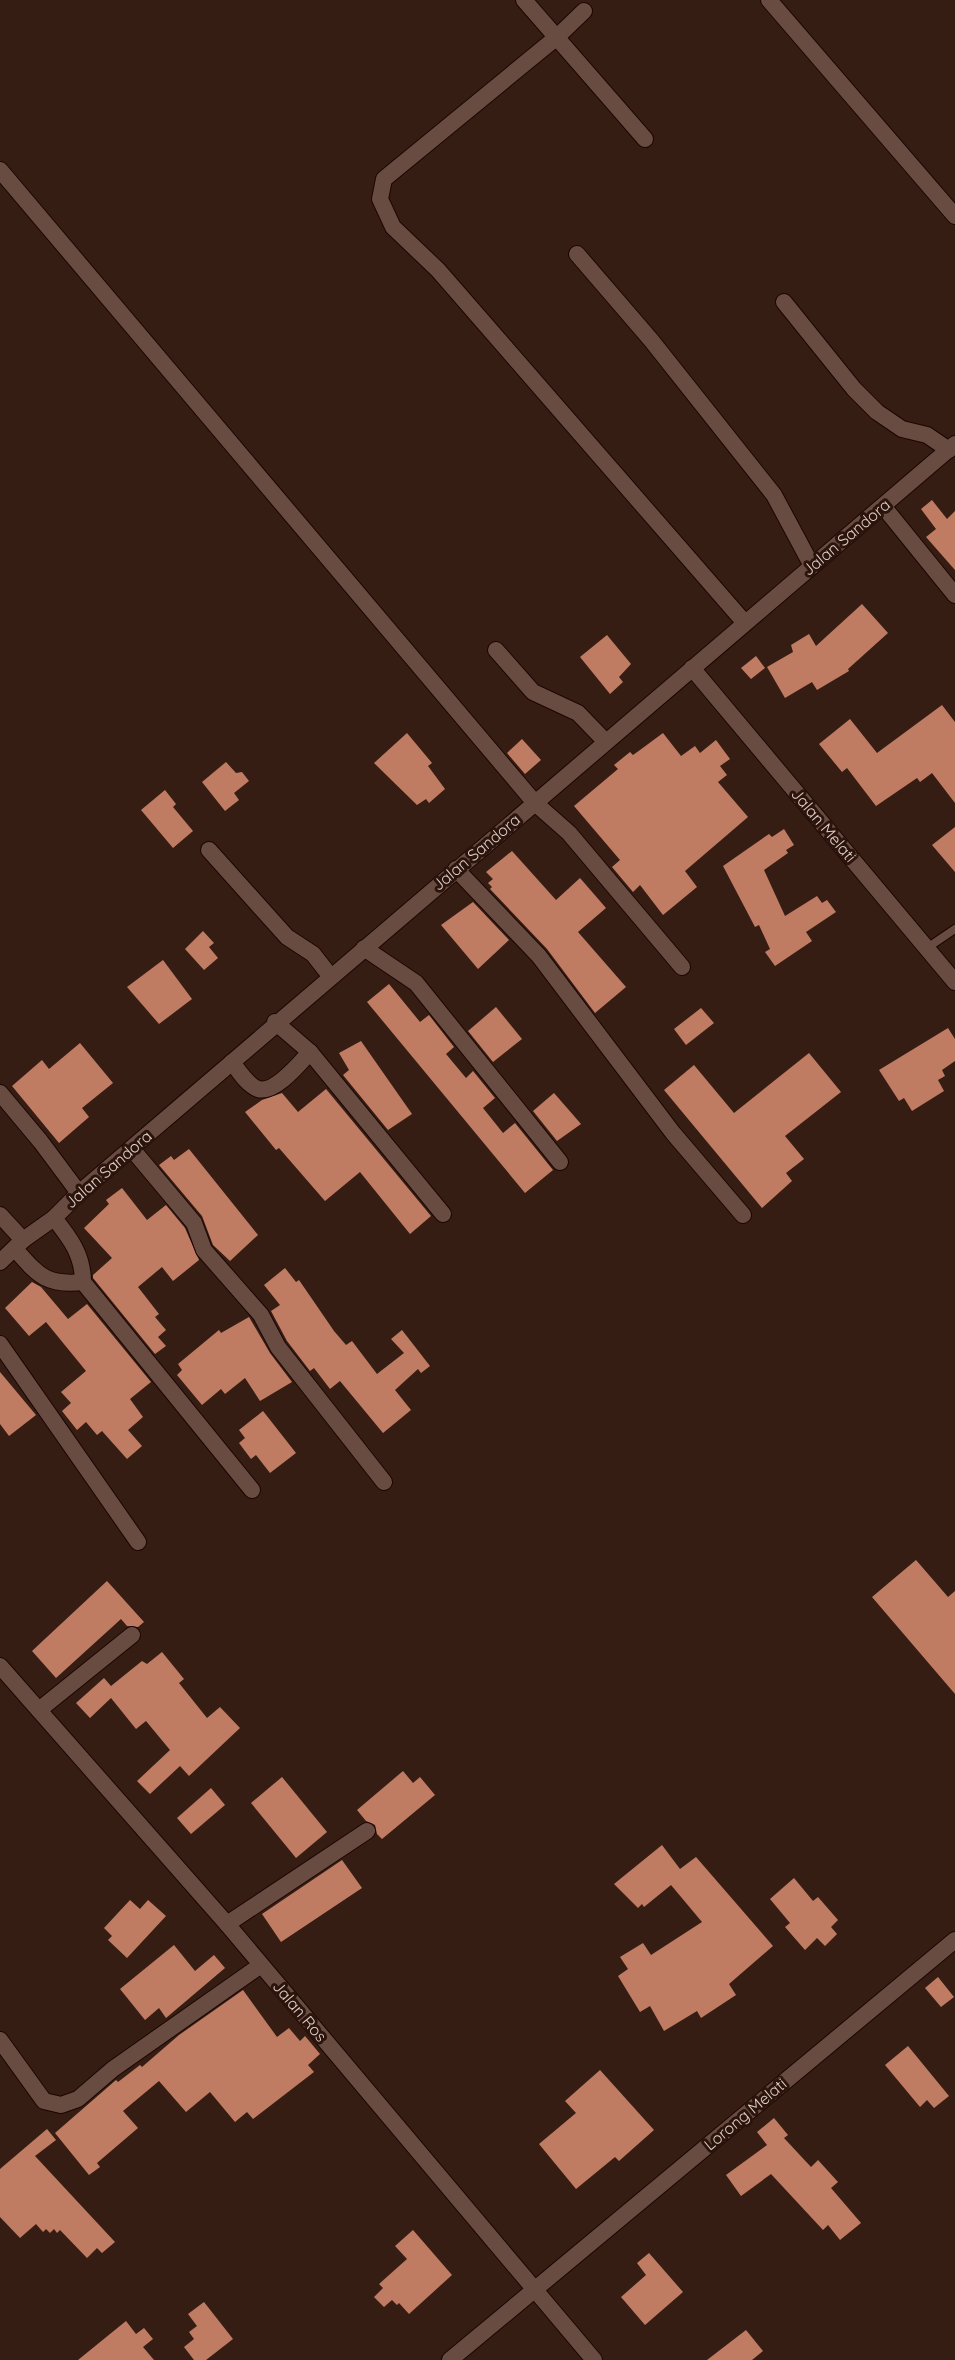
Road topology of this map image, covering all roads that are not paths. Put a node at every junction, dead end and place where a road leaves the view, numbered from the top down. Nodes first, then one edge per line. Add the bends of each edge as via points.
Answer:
1 (524, 0) edge
2 (769, 0) edge
3 (584, 10) dead end
4 (557, 37) junction
5 (645, 138) dead end
6 (0, 170) edge
7 (955, 216) edge
8 (577, 254) dead end
9 (784, 302) dead end
10 (952, 447) edge
11 (883, 506) junction
12 (812, 566) junction
13 (955, 595) edge
14 (745, 623) junction
15 (496, 650) dead end
16 (692, 669) junction
17 (606, 742) junction
18 (535, 803) junction
19 (210, 849) dead end
20 (456, 869) junction
21 (955, 929) edge
22 (364, 948) junction
23 (927, 948) junction
24 (682, 967) dead end
25 (331, 977) junction
26 (955, 982) edge
27 (275, 1022) junction
28 (310, 1052) junction
29 (232, 1062) junction
30 (0, 1094) edge
31 (132, 1149) junction
32 (560, 1162) dead end
33 (79, 1193) junction
34 (443, 1214) dead end
35 (0, 1215) edge
36 (742, 1215) dead end
37 (54, 1218) junction
38 (19, 1245) junction
39 (0, 1262) edge
40 (83, 1282) junction
41 (0, 1344) edge
42 (384, 1482) dead end
43 (252, 1490) dead end
44 (138, 1542) dead end
45 (132, 1635) dead end
46 (0, 1666) edge
47 (39, 1710) junction
48 (366, 1831) dead end
49 (227, 1924) junction
50 (955, 1940) edge
51 (261, 1965) junction
52 (0, 2040) edge
53 (535, 2288) junction
54 (450, 2360) edge
55 (594, 2360) edge

1 - 4 street
2 - 7 street
3 - 4 street
4 - 5 street
4 - 14 street via 384,179 380,199 393,227 438,270
6 - 18 street
8 - 12 street via 774,495
9 - 10 street via 877,412 902,429
10 - 11 street, Jalan Sandora
11 - 12 street, Jalan Sandora
11 - 13 street
12 - 14 street, Jalan Sandora
14 - 16 street, Jalan Sandora
15 - 17 street via 533,692 578,713
16 - 17 street, Jalan Sandora
16 - 23 street, Jalan Melati
17 - 18 street, Jalan Sandora
18 - 20 street, Jalan Sandora
18 - 24 street via 569,833
19 - 25 street via 287,937 313,954
20 - 22 street, Jalan Sandora
20 - 36 street via 538,956 673,1133
21 - 23 lane
22 - 25 street, Jalan Sandora
22 - 32 street via 416,983
23 - 26 street, Jalan Melati
25 - 27 street, Jalan Sandora
27 - 28 street
27 - 29 street, Jalan Sandora
28 - 29 street via 289,1074 265,1089 252,1085
28 - 34 street
29 - 31 street, Jalan Sandora
30 - 33 street
31 - 33 street, Jalan Sandora
31 - 42 street via 194,1223 204,1250 261,1315 278,1347
33 - 37 street, Jalan Sandora
35 - 38 street
37 - 38 street, Jalan Sandora
37 - 40 street via 73,1241
38 - 39 street, Jalan Sandora
38 - 40 street via 36,1273 47,1281
40 - 43 street
41 - 44 street
45 - 47 street
46 - 47 street, Jalan Ros
47 - 49 street, Jalan Ros
48 - 49 street
49 - 51 street, Jalan Ros
50 - 53 street, Lorong Melati
51 - 52 street via 113,2069 78,2099 61,2105 44,2101
51 - 53 street, Jalan Ros
53 - 54 street, Lorong Melati
53 - 55 street, Jalan Ros

